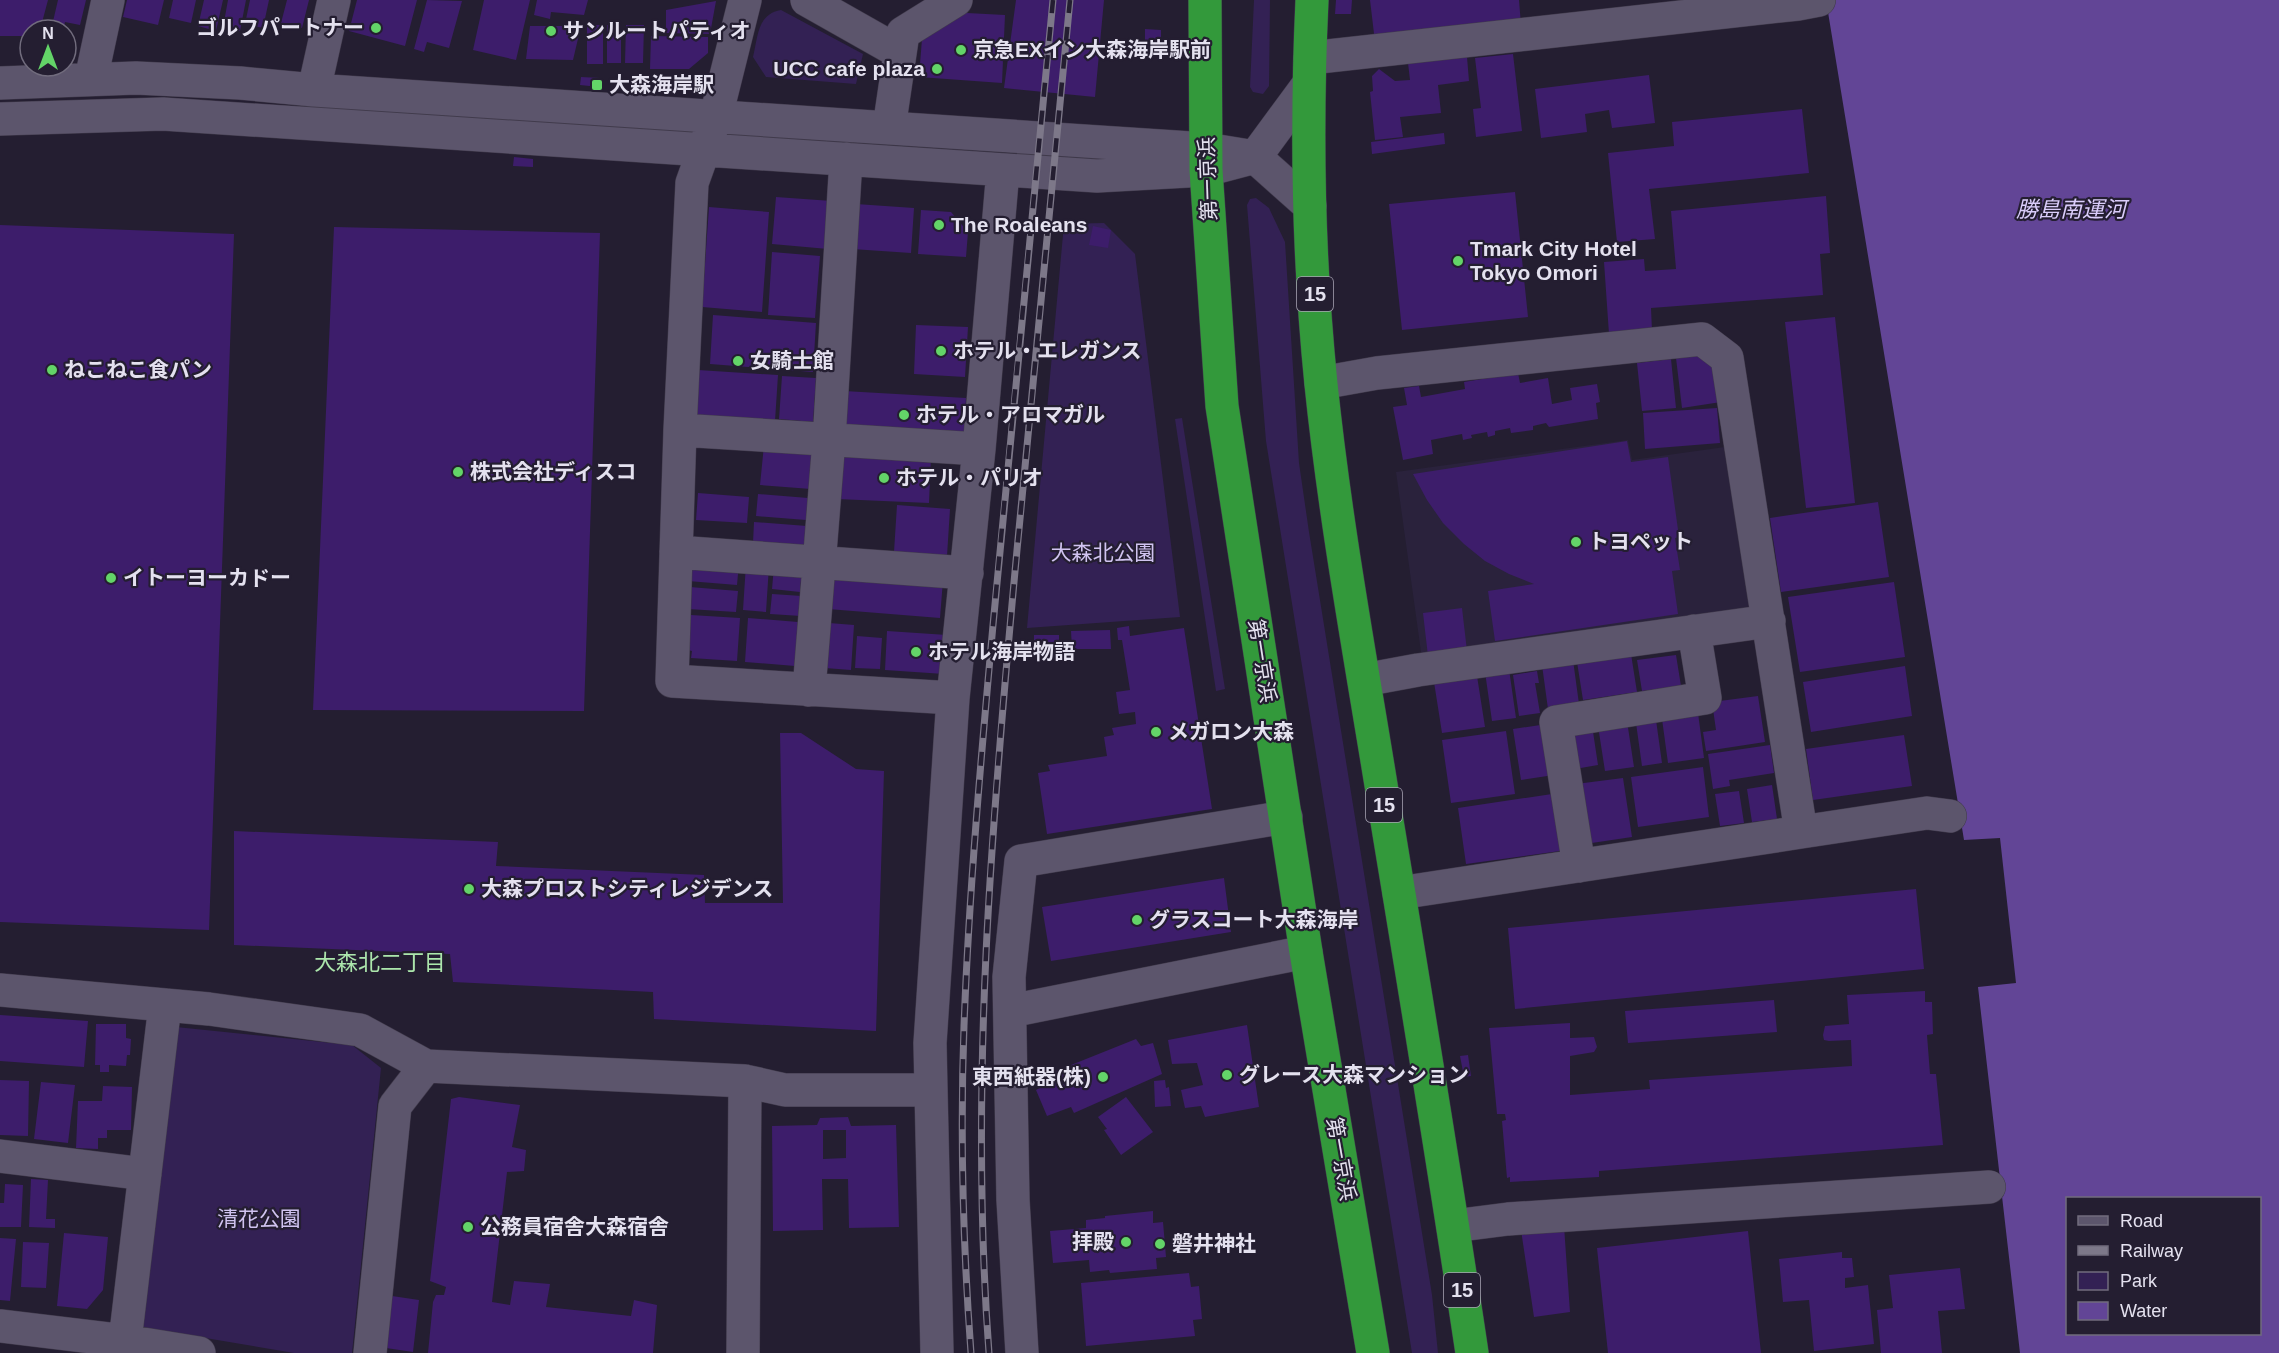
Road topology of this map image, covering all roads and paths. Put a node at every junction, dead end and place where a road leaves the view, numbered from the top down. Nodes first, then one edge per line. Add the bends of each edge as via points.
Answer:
1 (108, 0) edge
2 (334, 0) edge
3 (745, 0) edge
4 (807, 0) edge
5 (956, 0) edge
6 (1205, 0) edge
7 (1226, 0) edge
8 (1312, 0) edge
9 (1819, 0) edge
10 (899, 52) junction
11 (1204, 64) junction
12 (1309, 72) junction
13 (91, 79) junction
14 (0, 83) edge
15 (314, 90) junction
16 (716, 116) junction
17 (0, 119) edge
18 (889, 128) junction
19 (704, 149) junction
20 (1255, 157) junction
21 (846, 159) junction
22 (1206, 160) junction
23 (1003, 170) junction
24 (1310, 206) junction
25 (1321, 382) junction
26 (680, 430) junction
27 (830, 440) junction
28 (979, 449) junction
29 (676, 552) junction
30 (820, 563) junction
31 (967, 573) junction
32 (1769, 621) junction
33 (1694, 632) junction
34 (1364, 680) junction
35 (809, 690) junction
36 (953, 698) junction
37 (1950, 816) dead end
38 (1286, 817) junction
39 (1801, 832) junction
40 (1579, 866) junction
41 (1399, 893) junction
42 (1306, 952) junction
43 (0, 990) edge
44 (165, 1005) junction
45 (1010, 1011) junction
46 (426, 1066) junction
47 (745, 1081) junction
48 (931, 1089) junction
49 (0, 1156) edge
50 (145, 1174) junction
51 (1989, 1187) dead end
52 (1453, 1226) junction
53 (0, 1326) edge
54 (125, 1341) junction
55 (87, 1344) edge
56 (199, 1353) edge
57 (370, 1353) edge
58 (743, 1353) edge
59 (937, 1353) edge
60 (1022, 1353) edge
61 (1373, 1353) edge
62 (1472, 1353) edge

1 - 13 street
2 - 15 street
3 - 16 street
4 - 10 street
5 - 10 street via 903,33
6 - 11 highway, 第一京浜
7 - 11 highway
8 - 12 highway, 15
9 - 12 street
10 - 18 street
11 - 22 highway, 第一京浜
12 - 20 street
12 - 24 highway, 15
13 - 14 street
13 - 15 street via 240,83
15 - 16 street
16 - 18 street
16 - 19 street
17 - 19 street via 163,114
18 - 22 street
19 - 21 street
19 - 26 street via 692,183
20 - 22 street
20 - 24 street
21 - 23 street
21 - 27 street
22 - 23 street via 1097,176
22 - 38 highway, 第一京浜 via 1222,406
23 - 28 street
24 - 25 highway, 15
25 - 32 street via 1702,339 1727,358
25 - 34 highway, 15 via 1339,532
26 - 27 street
26 - 29 street
27 - 28 street
27 - 30 street
28 - 31 street
29 - 30 street
29 - 35 street via 672,681
30 - 31 street
30 - 35 street
31 - 36 street
32 - 33 street
32 - 39 street
33 - 34 street
33 - 40 street via 1705,698 1556,722
34 - 41 highway, 15
35 - 36 street
36 - 48 street via 930,1043
37 - 39 street via 1927,813
38 - 42 highway, 第一京浜
38 - 45 street via 1021,861 1009,977
39 - 40 street
40 - 41 street
41 - 52 highway, 15
42 - 45 street
42 - 61 highway, 第一京浜
43 - 44 street
44 - 46 street via 360,1030
44 - 50 street
45 - 60 street via 1013,1200
46 - 47 street
46 - 57 street via 395,1106
47 - 48 street via 785,1090
47 - 58 street
48 - 59 street
49 - 50 street
50 - 54 street
51 - 52 street
52 - 62 highway, 15
53 - 55 street
54 - 55 street
54 - 56 street

